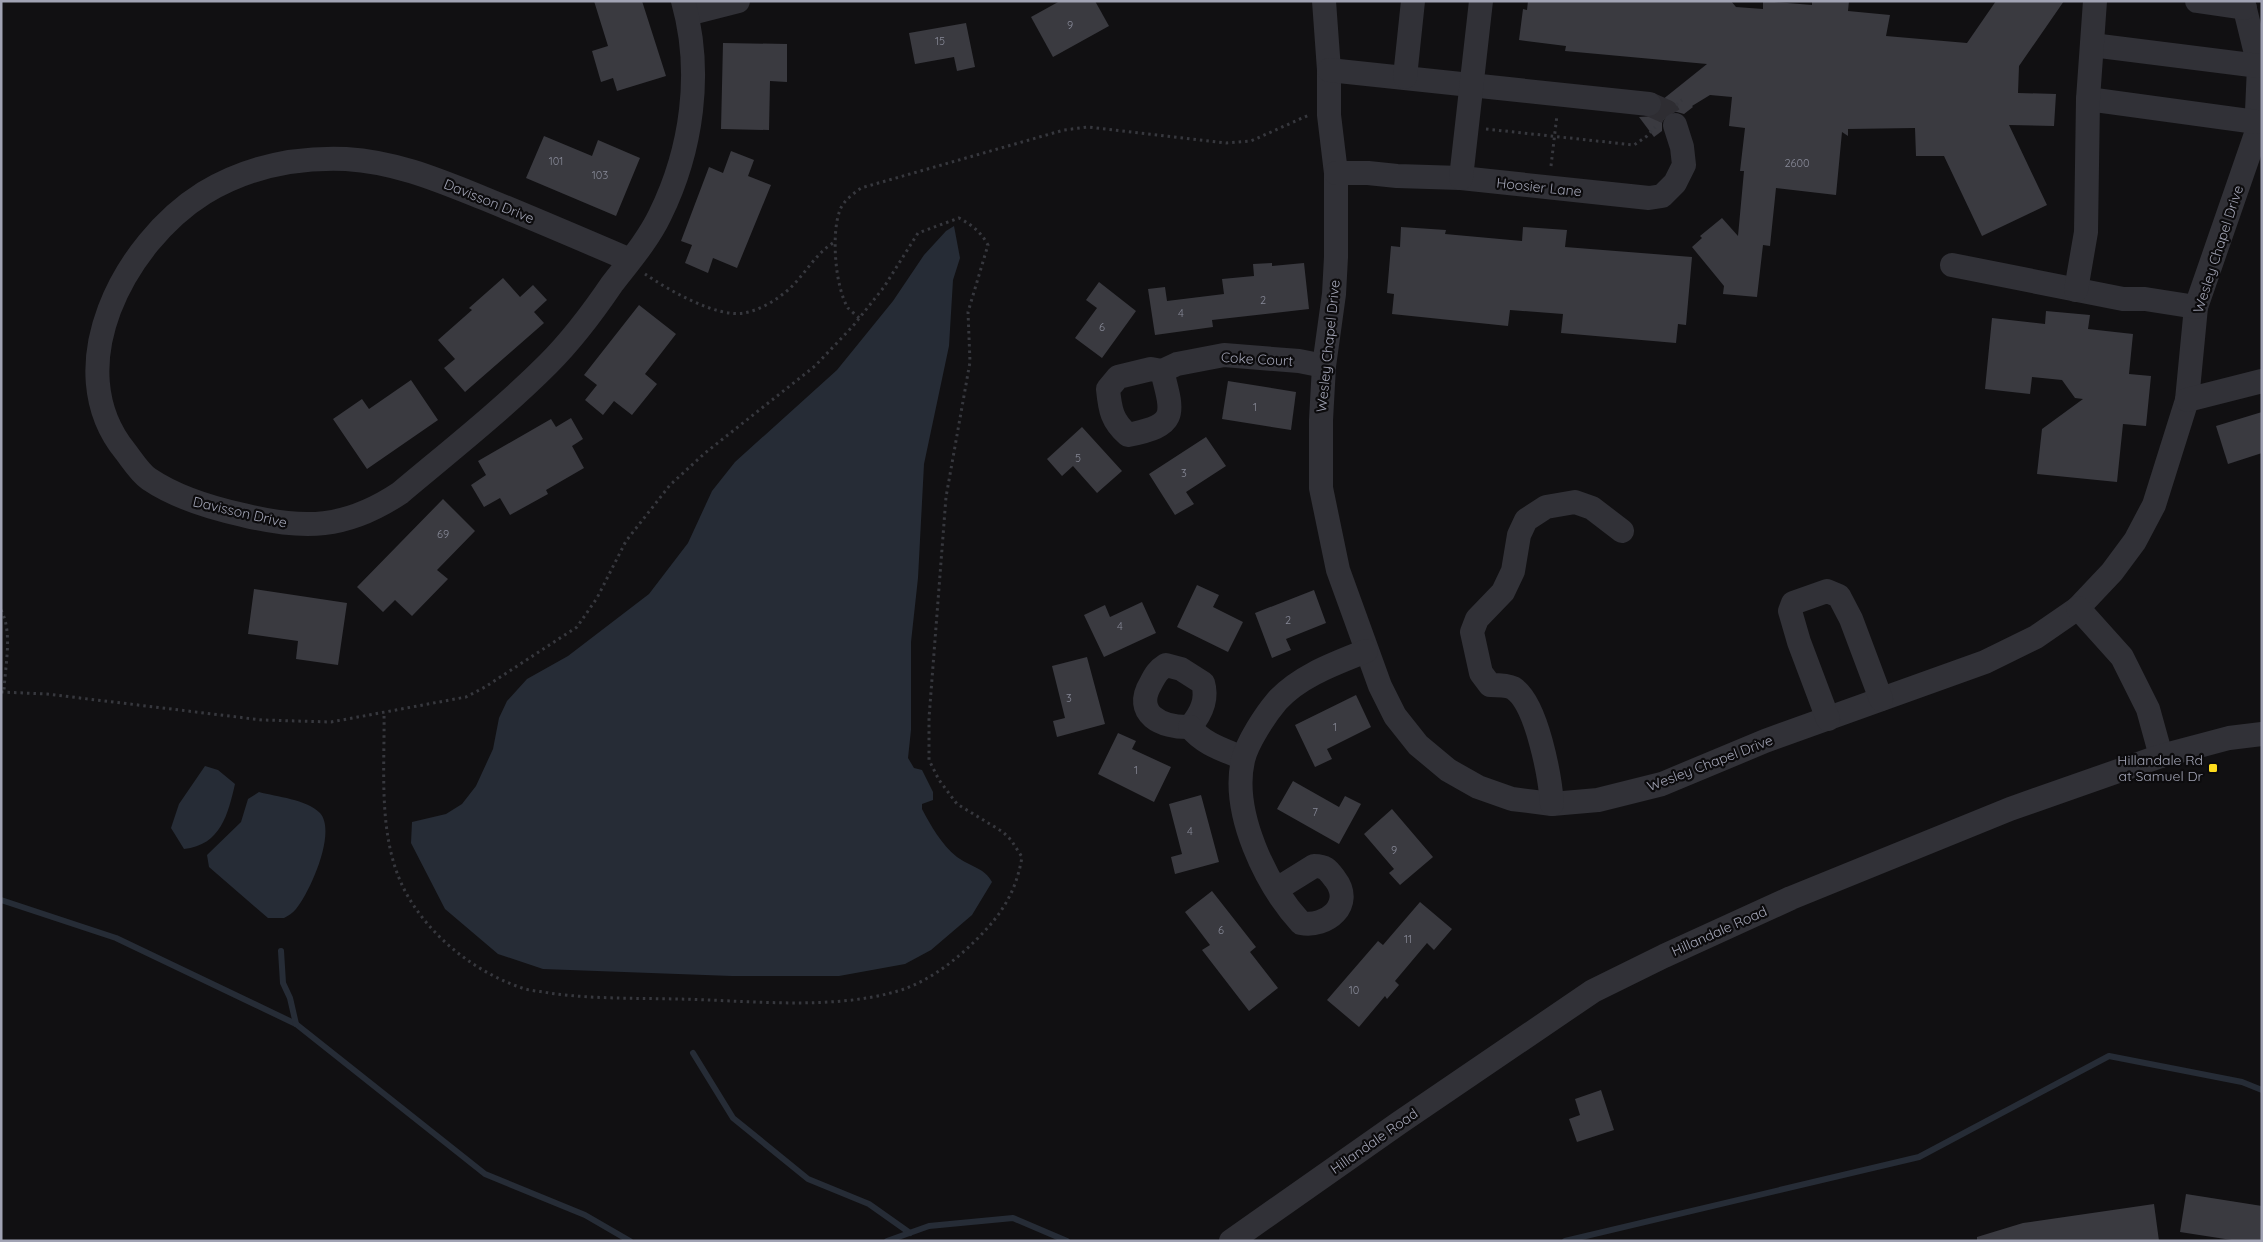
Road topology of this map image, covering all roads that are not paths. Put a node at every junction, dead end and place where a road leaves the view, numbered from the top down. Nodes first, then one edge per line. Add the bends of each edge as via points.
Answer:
1 (738, 1) edge
2 (1324, 1) edge
3 (1413, 1) edge
4 (1481, 1) edge
5 (2095, 1) edge
6 (2197, 1) edge
7 (2244, 4) edge
8 (685, 8) edge
9 (2092, 45) junction
10 (2258, 66) junction
11 (1329, 70) junction
12 (1405, 78) junction
13 (1473, 84) junction
14 (2088, 99) junction
15 (2256, 122) junction
16 (1336, 174) junction
17 (1461, 178) junction
18 (630, 260) junction
19 (1952, 265) dead end
20 (2076, 290) junction
21 (2196, 307) junction
22 (1324, 366) junction
23 (1162, 371) dead end
24 (2262, 380) edge
25 (2187, 400) junction
26 (1622, 531) dead end
27 (2078, 608) junction
28 (1366, 651) junction
29 (1881, 699) junction
30 (1828, 719) junction
31 (1190, 727) dead end
32 (2262, 734) edge
33 (2161, 756) junction
34 (1243, 758) junction
35 (1552, 804) junction
36 (1277, 889) dead end
37 (1231, 1241) edge

1 - 8 street
2 - 11 street, Wesley Chapel Drive
3 - 12 street
4 - 13 street
5 - 9 street
6 - 7 street
7 - 10 street, Wesley Chapel Drive
8 - 18 street, Davisson Drive via 694,76 691,115 674,182 660,215
9 - 10 street
9 - 14 street
10 - 15 street, Wesley Chapel Drive
11 - 12 street
11 - 16 street, Wesley Chapel Drive via 1329,115
12 - 13 street
13 - 17 street
13 - 17 street, Hoosier Lane via 1560,95 1664,115 1682,147 1684,165 1676,182 1662,196 1649,198
14 - 15 street
14 - 20 street via 2086,232
15 - 21 street, Wesley Chapel Drive via 2256,134
16 - 17 street, Hoosier Lane via 1368,172
16 - 22 street, Wesley Chapel Drive via 1334,285
18 - 18 street, Davisson Drive via 415,171 349,160 307,159 274,164 205,192 177,212 157,232 125,276 102,329 96,363 98,393 119,444 147,478 187,500 279,524 310,526 339,521 381,506 400,494 511,398 575,334
19 - 20 street
20 - 21 street
21 - 25 street, Wesley Chapel Drive
22 - 23 street, Coke Court via 1224,356 1177,364
22 - 28 street, Wesley Chapel Drive via 1321,488 1338,570
24 - 25 street
25 - 27 street, Wesley Chapel Drive via 2150,513 2112,572
26 - 35 street via 1592,508 1576,502 1546,507 1526,520 1519,535 1513,571 1503,592 1477,619 1472,632 1481,673 1490,685 1512,687 1524,701 1542,744 1551,782
27 - 29 street, Wesley Chapel Drive via 2036,637 1986,662
27 - 33 street via 2126,664 2148,709
28 - 34 street via 1305,679 1278,700 1260,724
28 - 35 street, Wesley Chapel Drive via 1395,716 1418,745 1448,770 1478,787 1512,798
29 - 30 street, Wesley Chapel Drive
29 - 30 street via 1839,596 1827,591 1793,603 1790,611
30 - 35 street, Wesley Chapel Drive via 1662,784 1598,800
31 - 34 street via 1206,743
32 - 33 street, Hillandale Road via 2229,738
33 - 37 street, Hillandale Road via 2010,809 1791,898 1593,991
34 - 36 street via 1241,804 1249,833 1266,873

